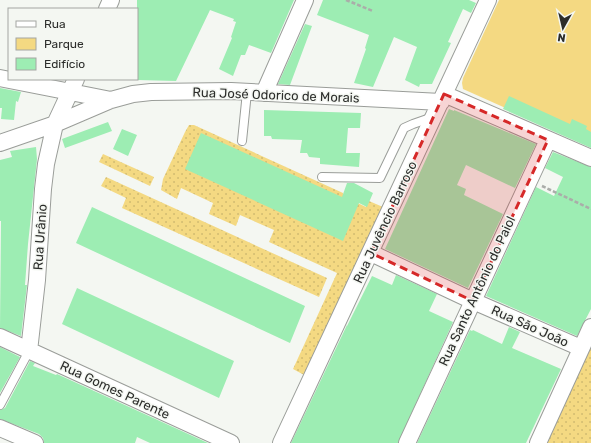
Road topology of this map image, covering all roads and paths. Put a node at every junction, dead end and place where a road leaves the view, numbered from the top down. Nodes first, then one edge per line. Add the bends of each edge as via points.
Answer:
1 (306, 0) edge
2 (346, 0) edge
3 (488, 0) edge
4 (373, 11) dead end
5 (21, 80) edge
6 (73, 85) edge
7 (247, 92) junction
8 (264, 93) junction
9 (443, 98) junction
10 (111, 100) junction
11 (434, 117) junction
12 (55, 124) junction
13 (548, 140) junction
14 (242, 141) dead end
15 (0, 143) edge
16 (591, 158) edge
17 (322, 177) dead end
18 (529, 180) junction
19 (591, 209) edge
20 (371, 253) junction
21 (473, 301) junction
22 (591, 327) edge
23 (0, 337) edge
24 (580, 348) junction
25 (29, 350) junction
26 (0, 405) edge
27 (0, 428) edge
28 (35, 443) edge
29 (231, 443) edge
30 (281, 443) edge
31 (407, 443) edge
32 (538, 443) edge

1 - 8 street
2 - 4 path
3 - 9 street, Rua Juvêncio Barroso
5 - 6 street
6 - 10 street
6 - 12 street, Rua Urânio
7 - 8 street, Rua José Odorico de Morais
7 - 10 street, Rua José Odorico de Morais via 151,92
7 - 14 lane
8 - 9 street, Rua José Odorico de Morais
9 - 11 street, Rua Juvêncio Barroso
9 - 13 street, Rua José Odorico de Morais
10 - 12 street, Rua José Odorico de Morais
11 - 17 lane via 404,128 380,178
11 - 20 street, Rua Juvêncio Barroso
12 - 15 street, Rua José Odorico de Morais
12 - 25 street, Rua Urânio via 42,189 37,280
13 - 16 street, Rua José Odorico de Morais
13 - 18 street, Rua Santo Antônio do Paiol
18 - 19 path
18 - 21 street, Rua Santo Antônio do Paiol
20 - 21 street, Rua São João
20 - 30 street, Rua Juvêncio Barroso
21 - 24 street, Rua São João
21 - 31 street, Rua Santo Antônio do Paiol
22 - 24 street
23 - 25 street, Rua Gomes Parente
24 - 32 street
25 - 26 lane
25 - 29 street, Rua Gomes Parente
27 - 28 street

